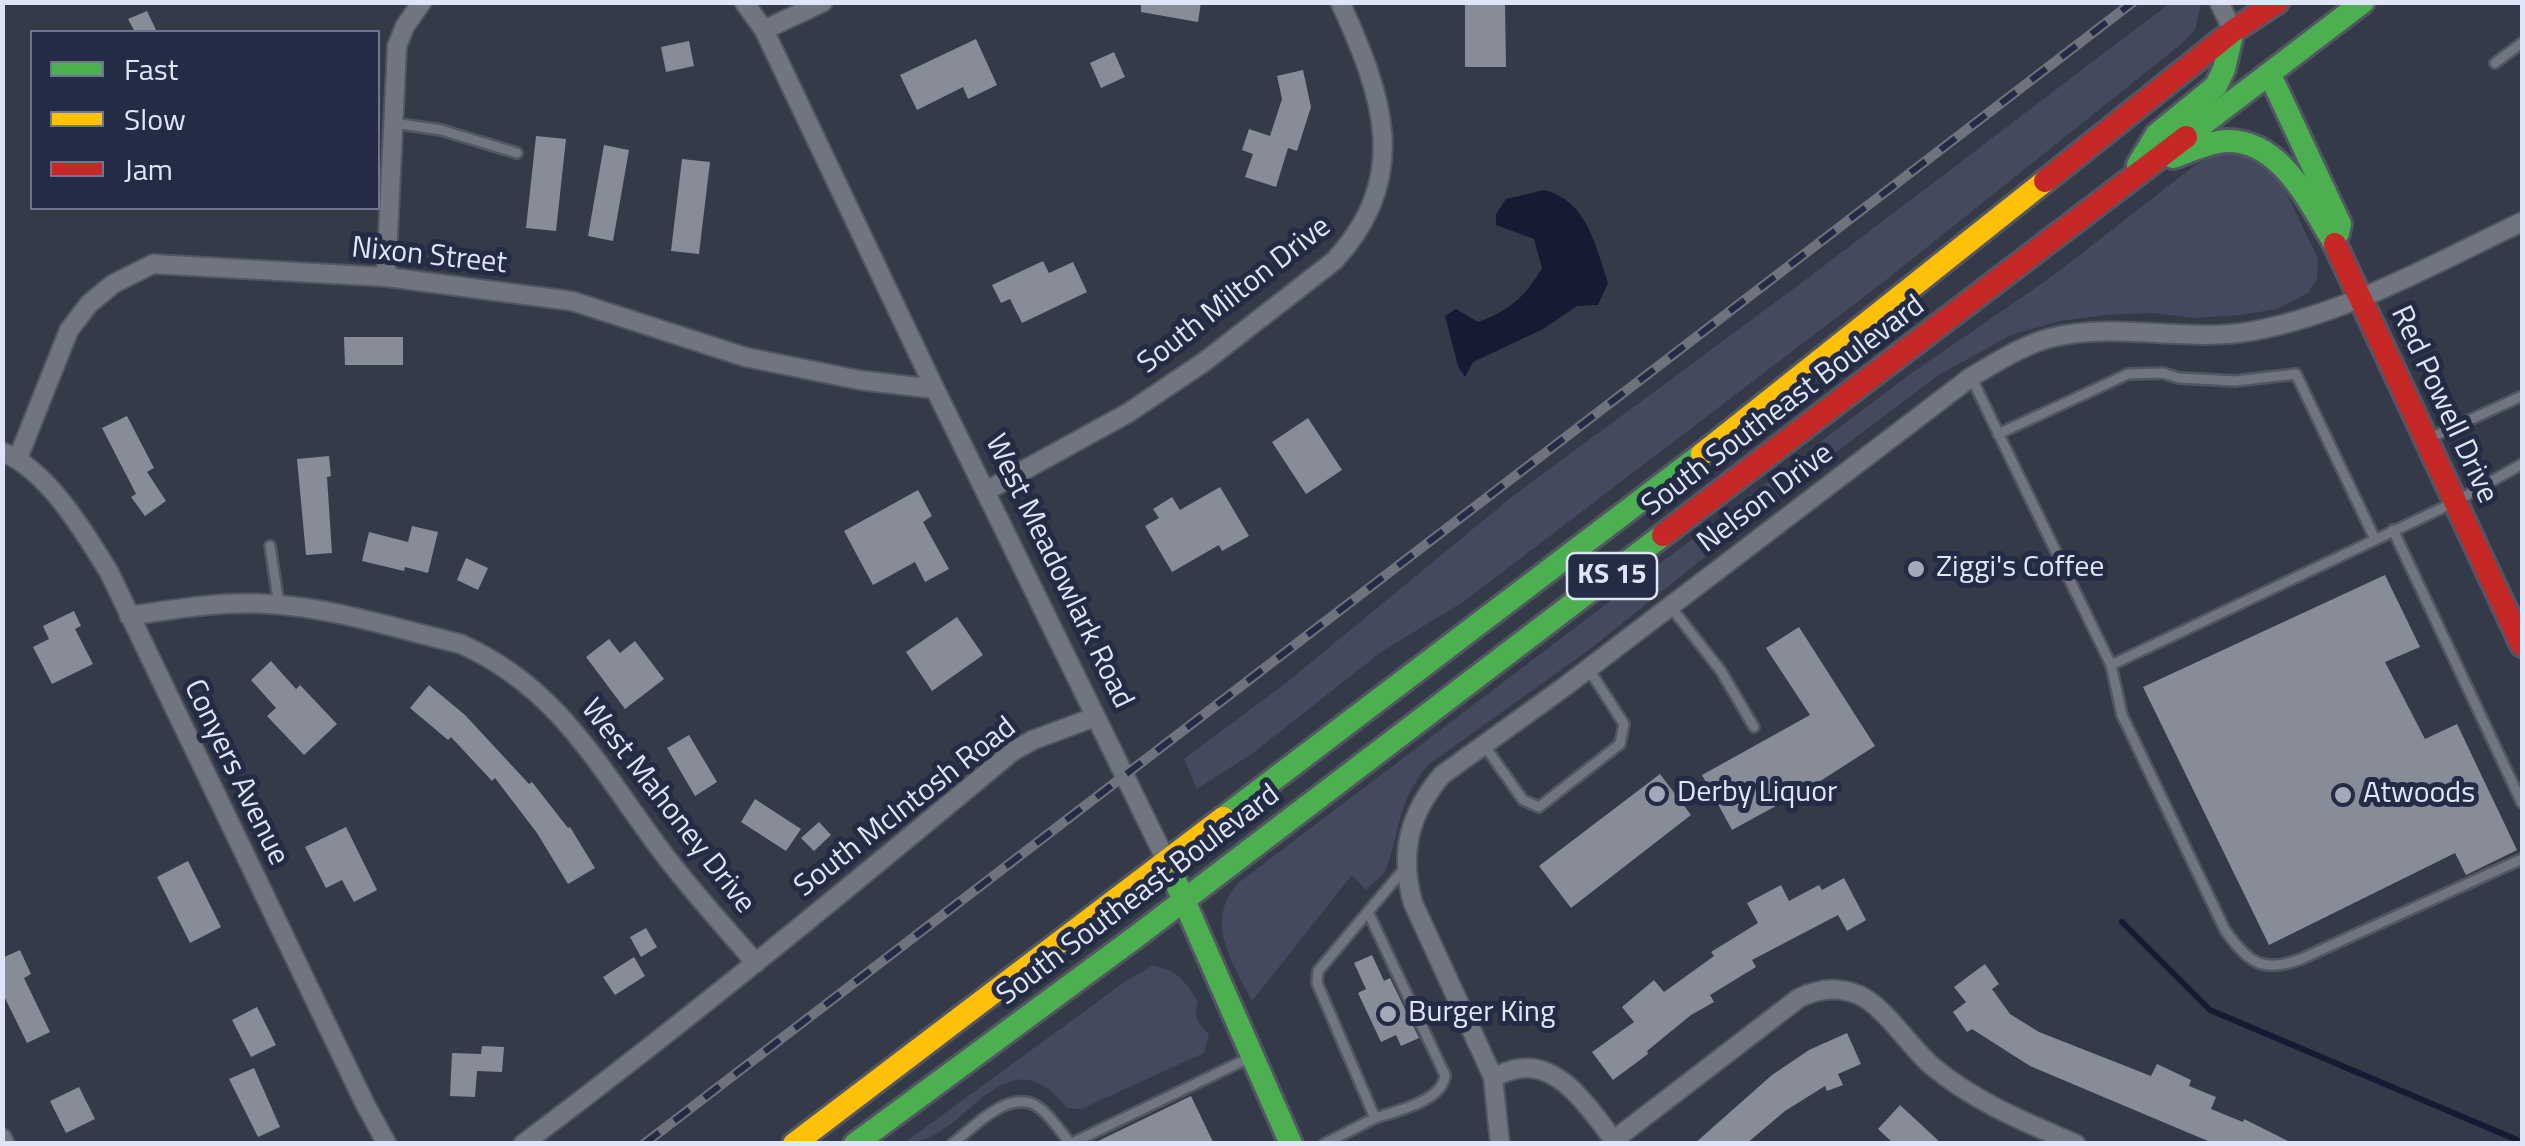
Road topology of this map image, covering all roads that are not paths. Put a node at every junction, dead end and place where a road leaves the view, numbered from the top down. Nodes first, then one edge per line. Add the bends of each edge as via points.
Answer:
1 (422, 2) edge
2 (744, 2) edge
3 (823, 2) edge
4 (1340, 2) edge
5 (2219, 2) edge
6 (2277, 2) edge
7 (2363, 2) edge
8 (764, 30) junction
9 (2233, 31) junction
10 (2522, 43) edge
11 (2495, 63) dead end
12 (2270, 75) junction
13 (393, 123) junction
14 (518, 153) dead end
15 (2139, 172) junction
16 (2522, 222) edge
17 (2334, 244) junction
18 (386, 276) junction
19 (2360, 300) junction
20 (1971, 377) junction
21 (934, 390) junction
22 (2522, 396) edge
23 (1998, 434) junction
24 (2426, 440) junction
25 (10, 455) edge
26 (2522, 464) edge
27 (986, 491) junction
28 (2455, 502) junction
29 (2393, 530) junction
30 (2375, 539) junction
31 (270, 546) dead end
32 (279, 604) junction
33 (1670, 606) junction
34 (129, 616) junction
35 (2522, 645) edge
36 (2111, 665) junction
37 (1588, 668) junction
38 (1095, 718) junction
39 (1754, 727) dead end
40 (1484, 745) junction
41 (2522, 803) edge
42 (2522, 859) edge
43 (1167, 862) junction
44 (1406, 867) junction
45 (1184, 901) junction
46 (1368, 912) junction
47 (756, 962) junction
48 (1252, 1056) junction
49 (1493, 1076) junction
50 (1374, 1118) junction
51 (1616, 1142) edge
52 (1070, 1143) edge
53 (1289, 1143) edge
54 (387, 1144) edge
55 (523, 1144) edge
56 (794, 1144) edge
57 (855, 1144) edge
58 (952, 1144) edge
59 (1324, 1144) edge
60 (1500, 1144) edge
61 (2076, 1144) edge

1 - 13 street via 397,46
2 - 8 street, West Meadowlark Road
3 - 8 street
4 - 27 street, South Milton Drive via 1376,94 1385,145 1378,190 1350,244 1204,362 1128,413
5 - 9 street
6 - 9 main road, South Southeast Boulevard / KS 15
7 - 12 main road, South Southeast Boulevard / KS 15
8 - 21 street, West Meadowlark Road
9 - 15 main road via 2216,86 2158,134
9 - 43 main road, South Southeast Boulevard / KS 15 via 1728,434
10 - 11 lane
12 - 15 main road, South Southeast Boulevard / KS 15
12 - 17 main road via 2340,224
13 - 14 lane
13 - 18 street
15 - 17 main road via 2230,140 2263,149
15 - 45 main road, South Southeast Boulevard / KS 15
16 - 19 street, Nelson Drive
17 - 19 main road, Red Powell Drive
18 - 21 street, Nixon Street via 572,302 745,357
18 - 25 street, Nixon Street via 154,264 132,272 88,304 68,330
19 - 20 street, Nelson Drive via 2222,337 2056,336
19 - 24 main road, Red Powell Drive
20 - 23 lane
20 - 33 street, Nelson Drive
21 - 27 street, West Meadowlark Road
22 - 24 lane
23 - 30 lane via 2128,374 2235,381 2296,374
23 - 36 lane
24 - 28 main road, Red Powell Drive
25 - 34 street, Conyers Avenue via 83,530
26 - 28 lane
27 - 38 street, West Meadowlark Road
28 - 29 lane
28 - 35 main road, Red Powell Drive
29 - 30 lane
29 - 41 lane
30 - 36 lane
31 - 32 lane
32 - 34 street, West Mahoney Drive
32 - 47 street, West Mahoney Drive via 461,644 510,670 576,732 690,888
33 - 37 street, Nelson Drive
33 - 39 lane
34 - 54 street, Conyers Avenue
36 - 42 lane via 2122,715 2224,930 2262,966 2301,959
37 - 40 street, Nelson Drive
37 - 40 lane via 1624,724 1620,744 1539,807 1523,800
38 - 43 street, West Meadowlark Road
38 - 47 street, South McIntosh Road via 1013,751
40 - 44 street, Nelson Drive via 1426,793 1408,830
43 - 45 main road, West Meadowlark Road
43 - 56 main road, South Southeast Boulevard / KS 15
44 - 46 lane
44 - 49 street, Nelson Drive via 1413,903
45 - 48 main road, West Meadowlark Road
45 - 57 main road, South Southeast Boulevard / KS 15
46 - 50 lane via 1318,971 1316,983
46 - 50 lane via 1445,1082 1437,1093
47 - 55 street, South McIntosh Road
48 - 52 lane
48 - 53 main road, West Meadowlark Road
49 - 51 street via 1520,1068 1546,1071 1570,1088
49 - 60 street, Nelson Drive
50 - 59 lane
51 - 61 street via 1818,989 1866,998 1966,1092
52 - 58 lane via 1040,1110 1017,1103 1004,1105

